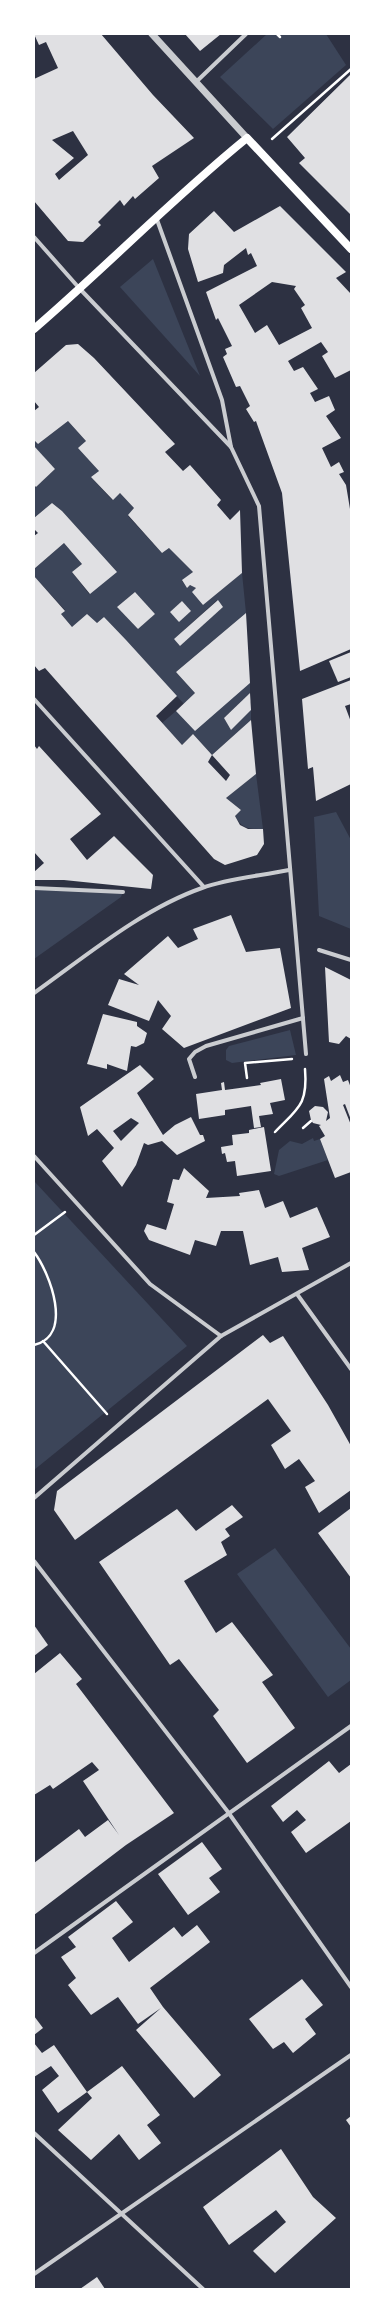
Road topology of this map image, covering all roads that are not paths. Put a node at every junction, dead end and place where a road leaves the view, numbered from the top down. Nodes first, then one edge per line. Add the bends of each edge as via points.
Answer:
1 (152, 34) edge
2 (246, 34) edge
3 (195, 83) junction
4 (248, 138) junction
5 (156, 217) junction
6 (34, 237) edge
7 (351, 249) edge
8 (80, 289) junction
9 (34, 329) edge
10 (231, 447) junction
11 (34, 700) edge
12 (289, 870) junction
13 (204, 887) junction
14 (34, 888) edge
15 (123, 892) dead end
16 (319, 950) dead end
17 (351, 960) edge
18 (34, 992) edge
19 (303, 1018) junction
20 (306, 1054) dead end
21 (195, 1077) dead end
22 (34, 1156) edge
23 (351, 1263) edge
24 (297, 1294) junction
25 (221, 1336) junction
26 (351, 1369) edge
27 (34, 1498) edge
28 (34, 1561) edge
29 (351, 1726) edge
30 (228, 1812) junction
31 (34, 1953) edge
32 (351, 1987) edge
33 (351, 2055) edge
34 (34, 2134) edge
35 (120, 2213) junction
36 (34, 2274) edge
37 (203, 2289) edge

1 - 3 street
2 - 3 street
3 - 4 street
4 - 5 main road
4 - 7 main road
5 - 8 main road
5 - 10 street via 222,400
6 - 8 street
8 - 9 main road
8 - 10 street
10 - 12 street via 259,506 288,828
11 - 13 street
12 - 13 street
12 - 19 street
13 - 18 street via 154,910
14 - 15 street
16 - 17 street
19 - 20 street
19 - 21 street via 206,1046 195,1052 190,1059
22 - 25 street via 150,1284
23 - 24 street
24 - 25 street
24 - 26 street
25 - 27 street
28 - 30 street
29 - 30 street
30 - 31 street
30 - 32 street
33 - 35 street
34 - 35 street
35 - 36 street
35 - 37 street

